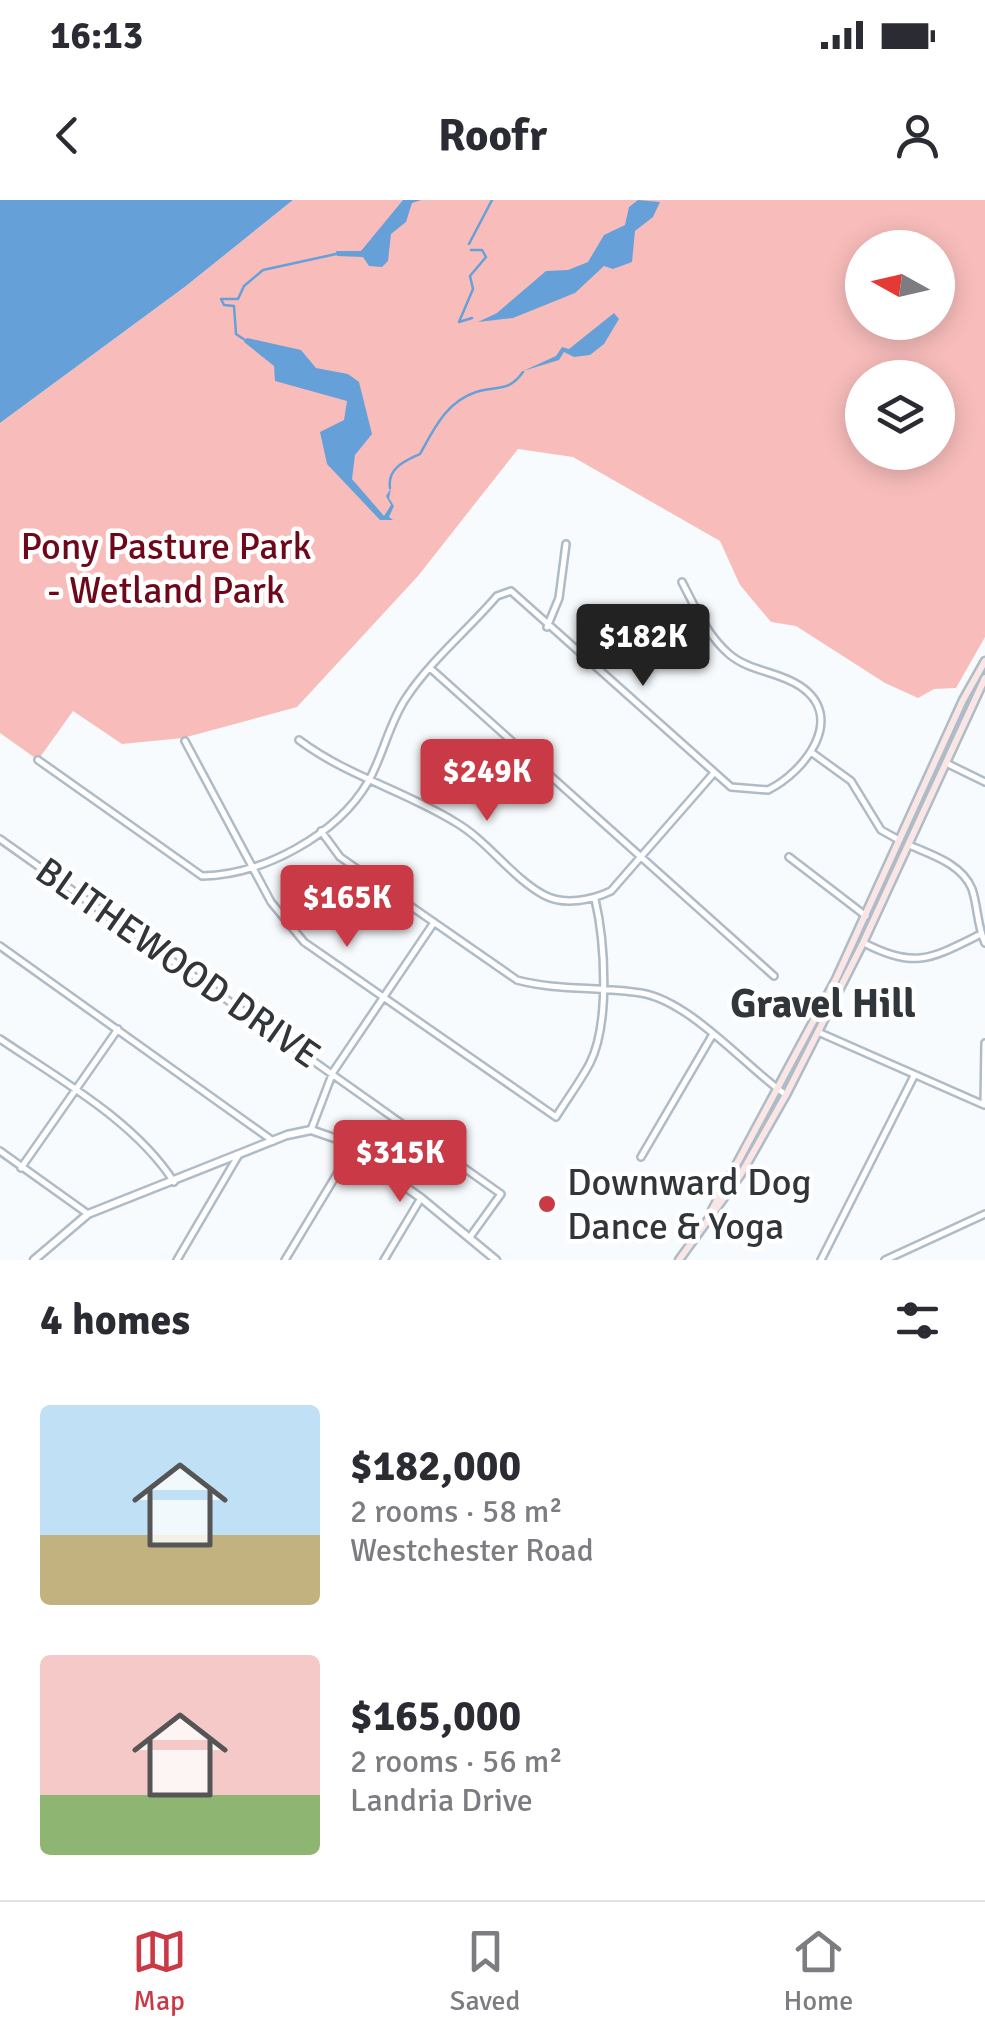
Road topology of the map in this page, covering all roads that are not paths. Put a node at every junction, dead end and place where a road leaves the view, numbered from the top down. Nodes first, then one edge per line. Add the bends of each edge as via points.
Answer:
1 (566, 544) dead end
2 (682, 582) dead end
3 (547, 627) junction
4 (985, 661) edge
5 (430, 668) junction
6 (985, 678) edge
7 (299, 740) dead end
8 (184, 741) dead end
9 (811, 752) junction
10 (38, 760) dead end
11 (946, 763) junction
12 (714, 773) junction
13 (369, 780) junction
14 (985, 782) edge
15 (321, 832) junction
16 (0, 839) edge
17 (906, 843) junction
18 (644, 855) junction
19 (789, 857) dead end
20 (254, 868) junction
21 (596, 898) junction
22 (866, 916) junction
23 (433, 924) junction
24 (981, 934) junction
25 (863, 943) junction
26 (985, 943) edge
27 (0, 946) edge
28 (774, 976) dead end
29 (603, 991) junction
30 (384, 996) junction
31 (118, 1029) junction
32 (815, 1030) junction
33 (713, 1034) junction
34 (0, 1039) edge
35 (985, 1044) edge
36 (333, 1072) junction
37 (914, 1076) junction
38 (77, 1091) junction
39 (782, 1092) junction
40 (985, 1107) edge
41 (311, 1130) junction
42 (273, 1140) junction
43 (352, 1149) junction
44 (0, 1151) edge
45 (238, 1156) junction
46 (642, 1157) dead end
47 (21, 1168) junction
48 (174, 1182) junction
49 (420, 1198) junction
50 (88, 1214) junction
51 (985, 1214) edge
52 (470, 1237) junction
53 (34, 1260) edge
54 (177, 1260) edge
55 (284, 1260) edge
56 (384, 1260) edge
57 (496, 1260) edge
58 (680, 1260) edge
59 (820, 1260) edge
60 (885, 1260) edge

1 - 3 street via 559,598
2 - 9 street via 729,654 797,684 812,698 821,722
3 - 5 street via 516,592 497,596
3 - 12 street
4 - 17 main road
5 - 13 street via 404,701
5 - 18 street
6 - 11 main road
7 - 13 street
8 - 20 street
9 - 12 street via 768,790 738,790
9 - 17 street via 851,781 881,830
10 - 20 street via 202,876
11 - 14 street
11 - 17 main road
12 - 18 street
13 - 15 street via 347,813
13 - 21 street via 459,824 545,896
15 - 20 street
15 - 23 street via 340,857
16 - 36 street, BLITHEWOOD DRIVE
17 - 22 main road
17 - 24 street via 961,872
17 - 25 main road
18 - 21 street
18 - 28 street
19 - 22 street
20 - 30 street via 304,942
21 - 29 street
22 - 32 main road
23 - 29 street via 517,980
23 - 30 street
24 - 25 street via 908,962
24 - 26 street
25 - 32 main road
27 - 31 street
29 - 30 street via 591,1060 556,1117
29 - 33 street via 644,993
30 - 36 street
31 - 38 street
31 - 42 street
32 - 37 street
32 - 39 main road
33 - 39 street
33 - 46 street
34 - 38 street
35 - 40 street
36 - 41 street
36 - 52 street, BLITHEWOOD DRIVE via 501,1194
37 - 40 street
37 - 59 street
38 - 47 street
38 - 48 street via 160,1159
39 - 58 main road
41 - 42 street
41 - 43 street
42 - 45 street
43 - 49 street
43 - 55 street
44 - 47 street
45 - 48 street
45 - 54 street
47 - 50 street
48 - 50 street
49 - 52 street
49 - 56 street
50 - 53 street
51 - 60 street
52 - 57 street

